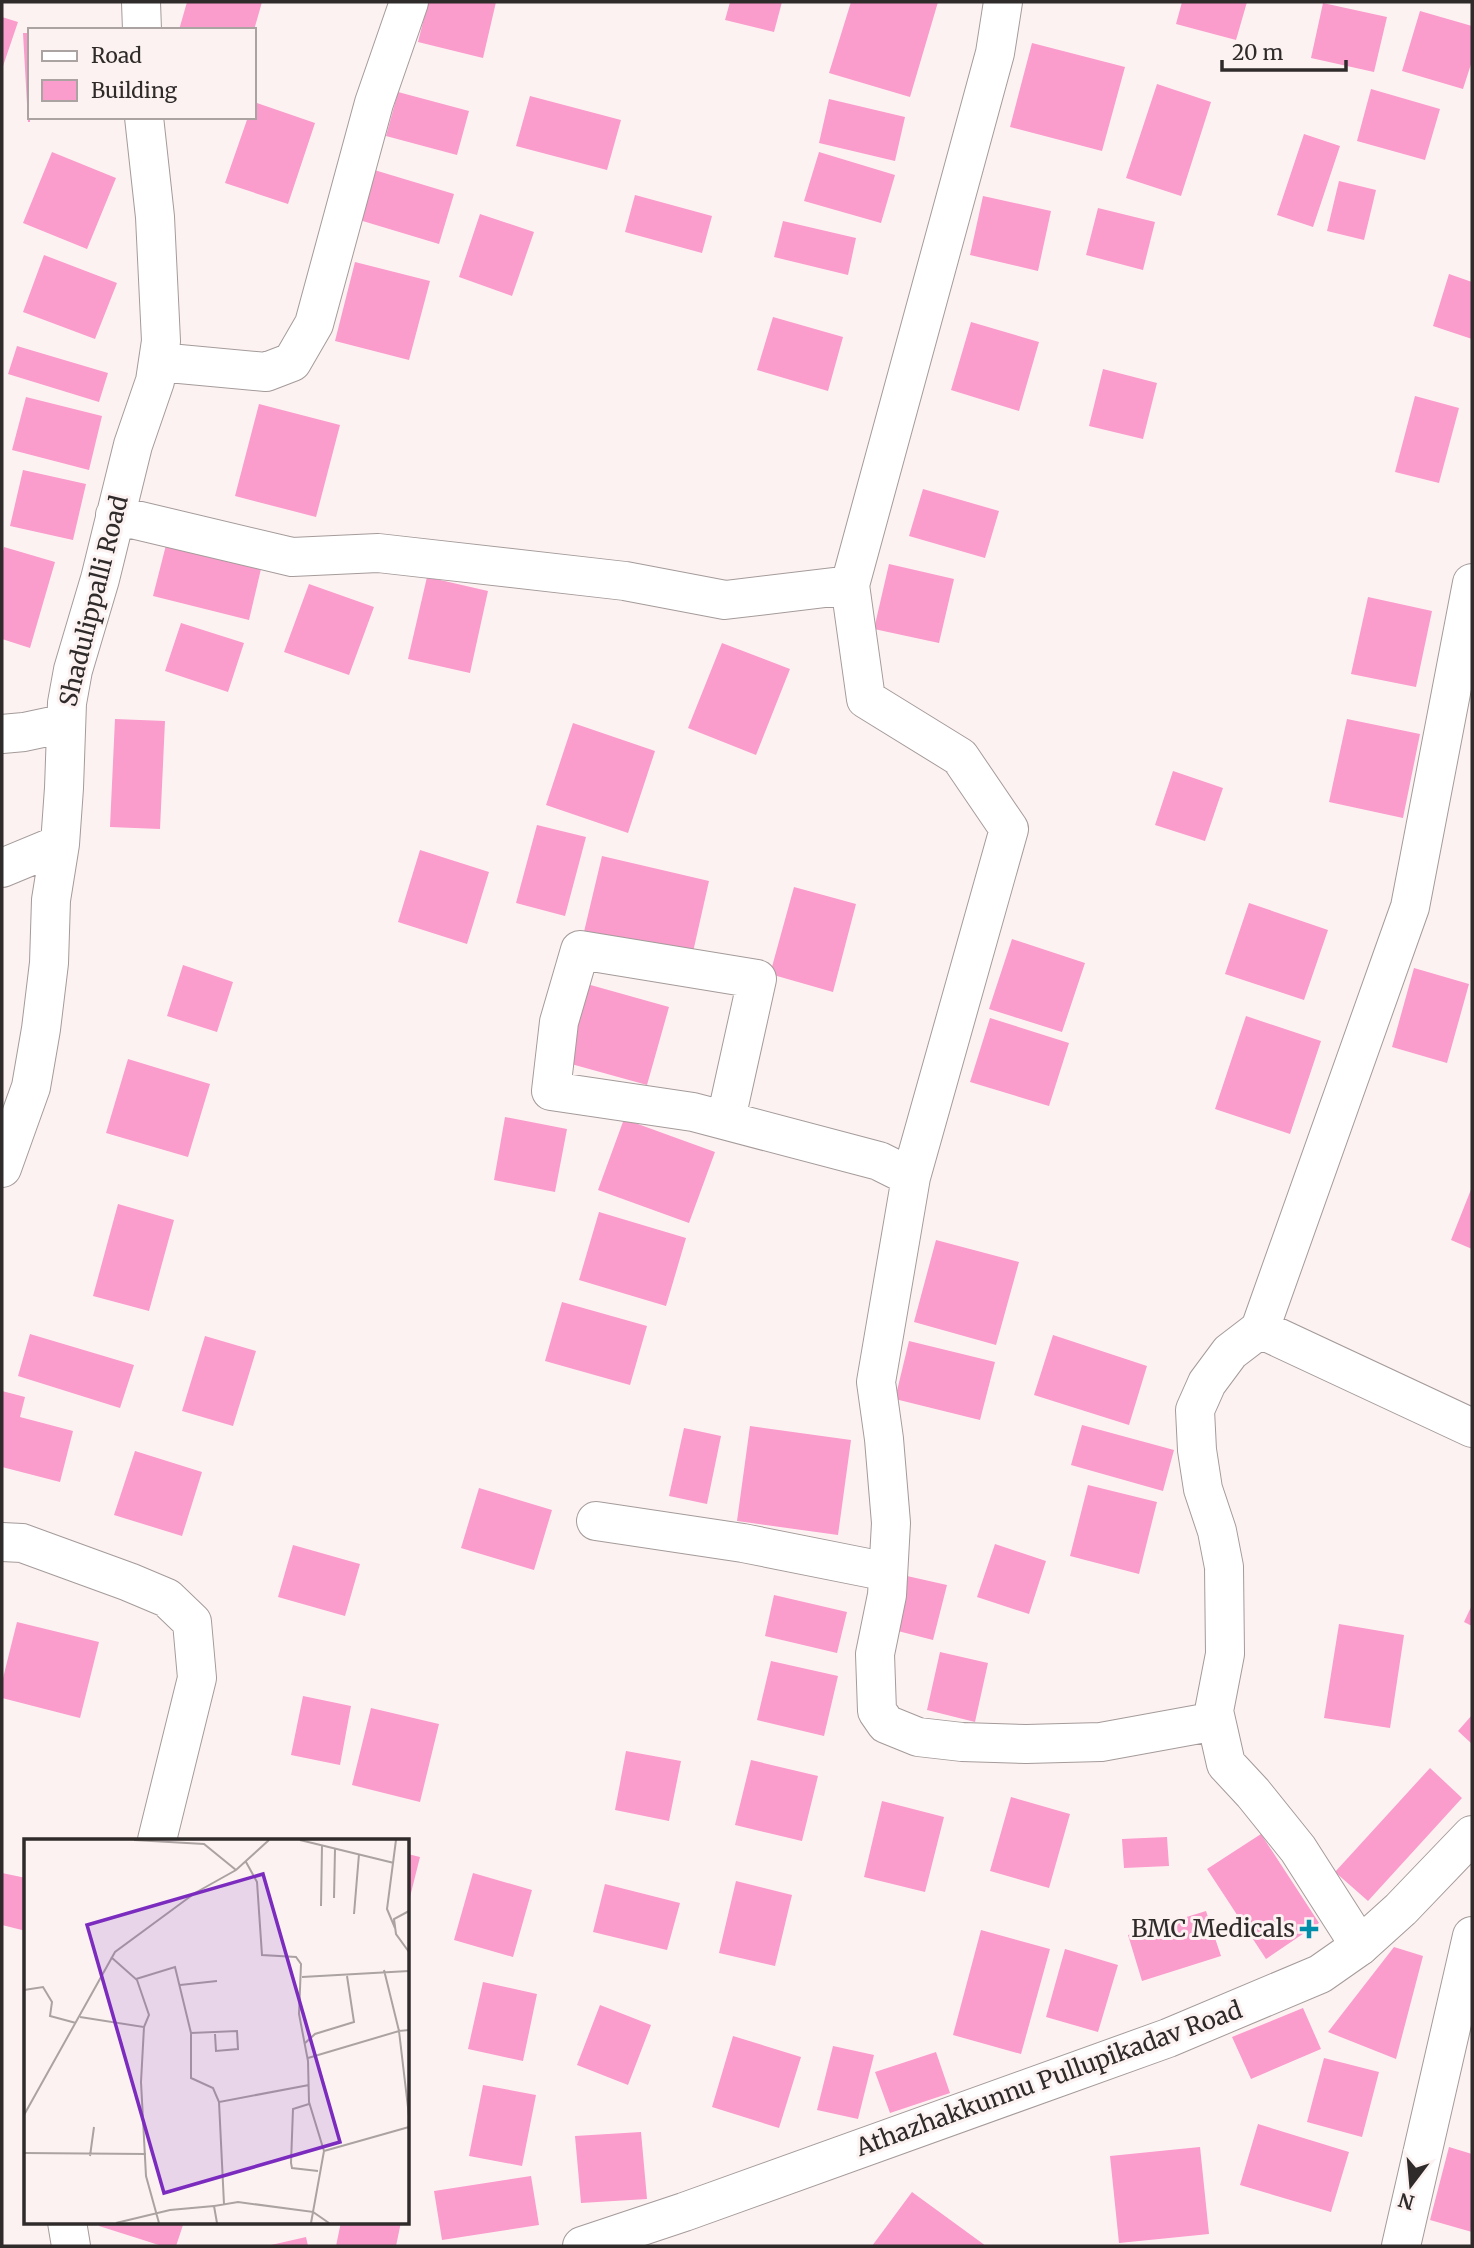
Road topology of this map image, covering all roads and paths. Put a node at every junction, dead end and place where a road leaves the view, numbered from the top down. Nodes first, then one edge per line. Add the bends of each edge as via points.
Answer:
1 (141, 2) edge
2 (409, 2) edge
3 (1003, 2) edge
4 (142, 28) edge
5 (144, 119) edge
6 (158, 362) junction
7 (115, 515) junction
8 (1472, 583) edge
9 (850, 585) junction
10 (66, 723) junction
11 (2, 734) edge
12 (60, 844) junction
13 (2, 868) edge
14 (726, 1119) junction
15 (2, 1168) edge
16 (911, 1177) junction
17 (1260, 1329) junction
18 (1472, 1427) edge
19 (596, 1521) dead end
20 (2, 1542) edge
21 (888, 1572) junction
22 (1216, 1721) junction
23 (1472, 1835) edge
24 (157, 1839) edge
25 (1472, 1936) edge
26 (1360, 1946) junction
27 (66, 2224) edge
28 (71, 2246) edge
29 (582, 2246) edge
30 (1401, 2246) edge

1 - 4 street
2 - 6 street via 374,103 314,324 292,362 266,372
3 - 9 street via 991,67
5 - 6 street, Shadulippalli Road via 155,217
6 - 7 street, Shadulippalli Road
7 - 9 street via 292,556 378,553 625,581 725,600
7 - 10 street, Shadulippalli Road via 73,670
8 - 17 street via 1410,907
9 - 16 street via 866,699 960,757 1009,829
10 - 11 street
10 - 12 street, Shadulippalli Road
12 - 13 street
12 - 15 street, Shadulippalli Road via 51,900 50,963 33,1075
14 - 14 street via 757,979 580,950 559,1023 551,1091
14 - 16 street via 879,1161
16 - 21 street via 876,1382 891,1522
17 - 18 street
17 - 22 street via 1230,1352 1207,1383 1195,1410 1203,1489 1224,1567 1225,1654
19 - 21 street via 743,1543
20 - 24 street via 22,1542 118,1577 167,1598 192,1622 197,1678
21 - 22 street via 874,1684 877,1710 886,1724 919,1737 1026,1744 1101,1742
22 - 26 street via 1226,1764 1298,1849
23 - 26 street, Athazhakkunnu Pullupikadav Road
25 - 30 street
26 - 29 street, Athazhakkunnu Pullupikadav Road via 1320,1974 1168,2038
27 - 28 street

